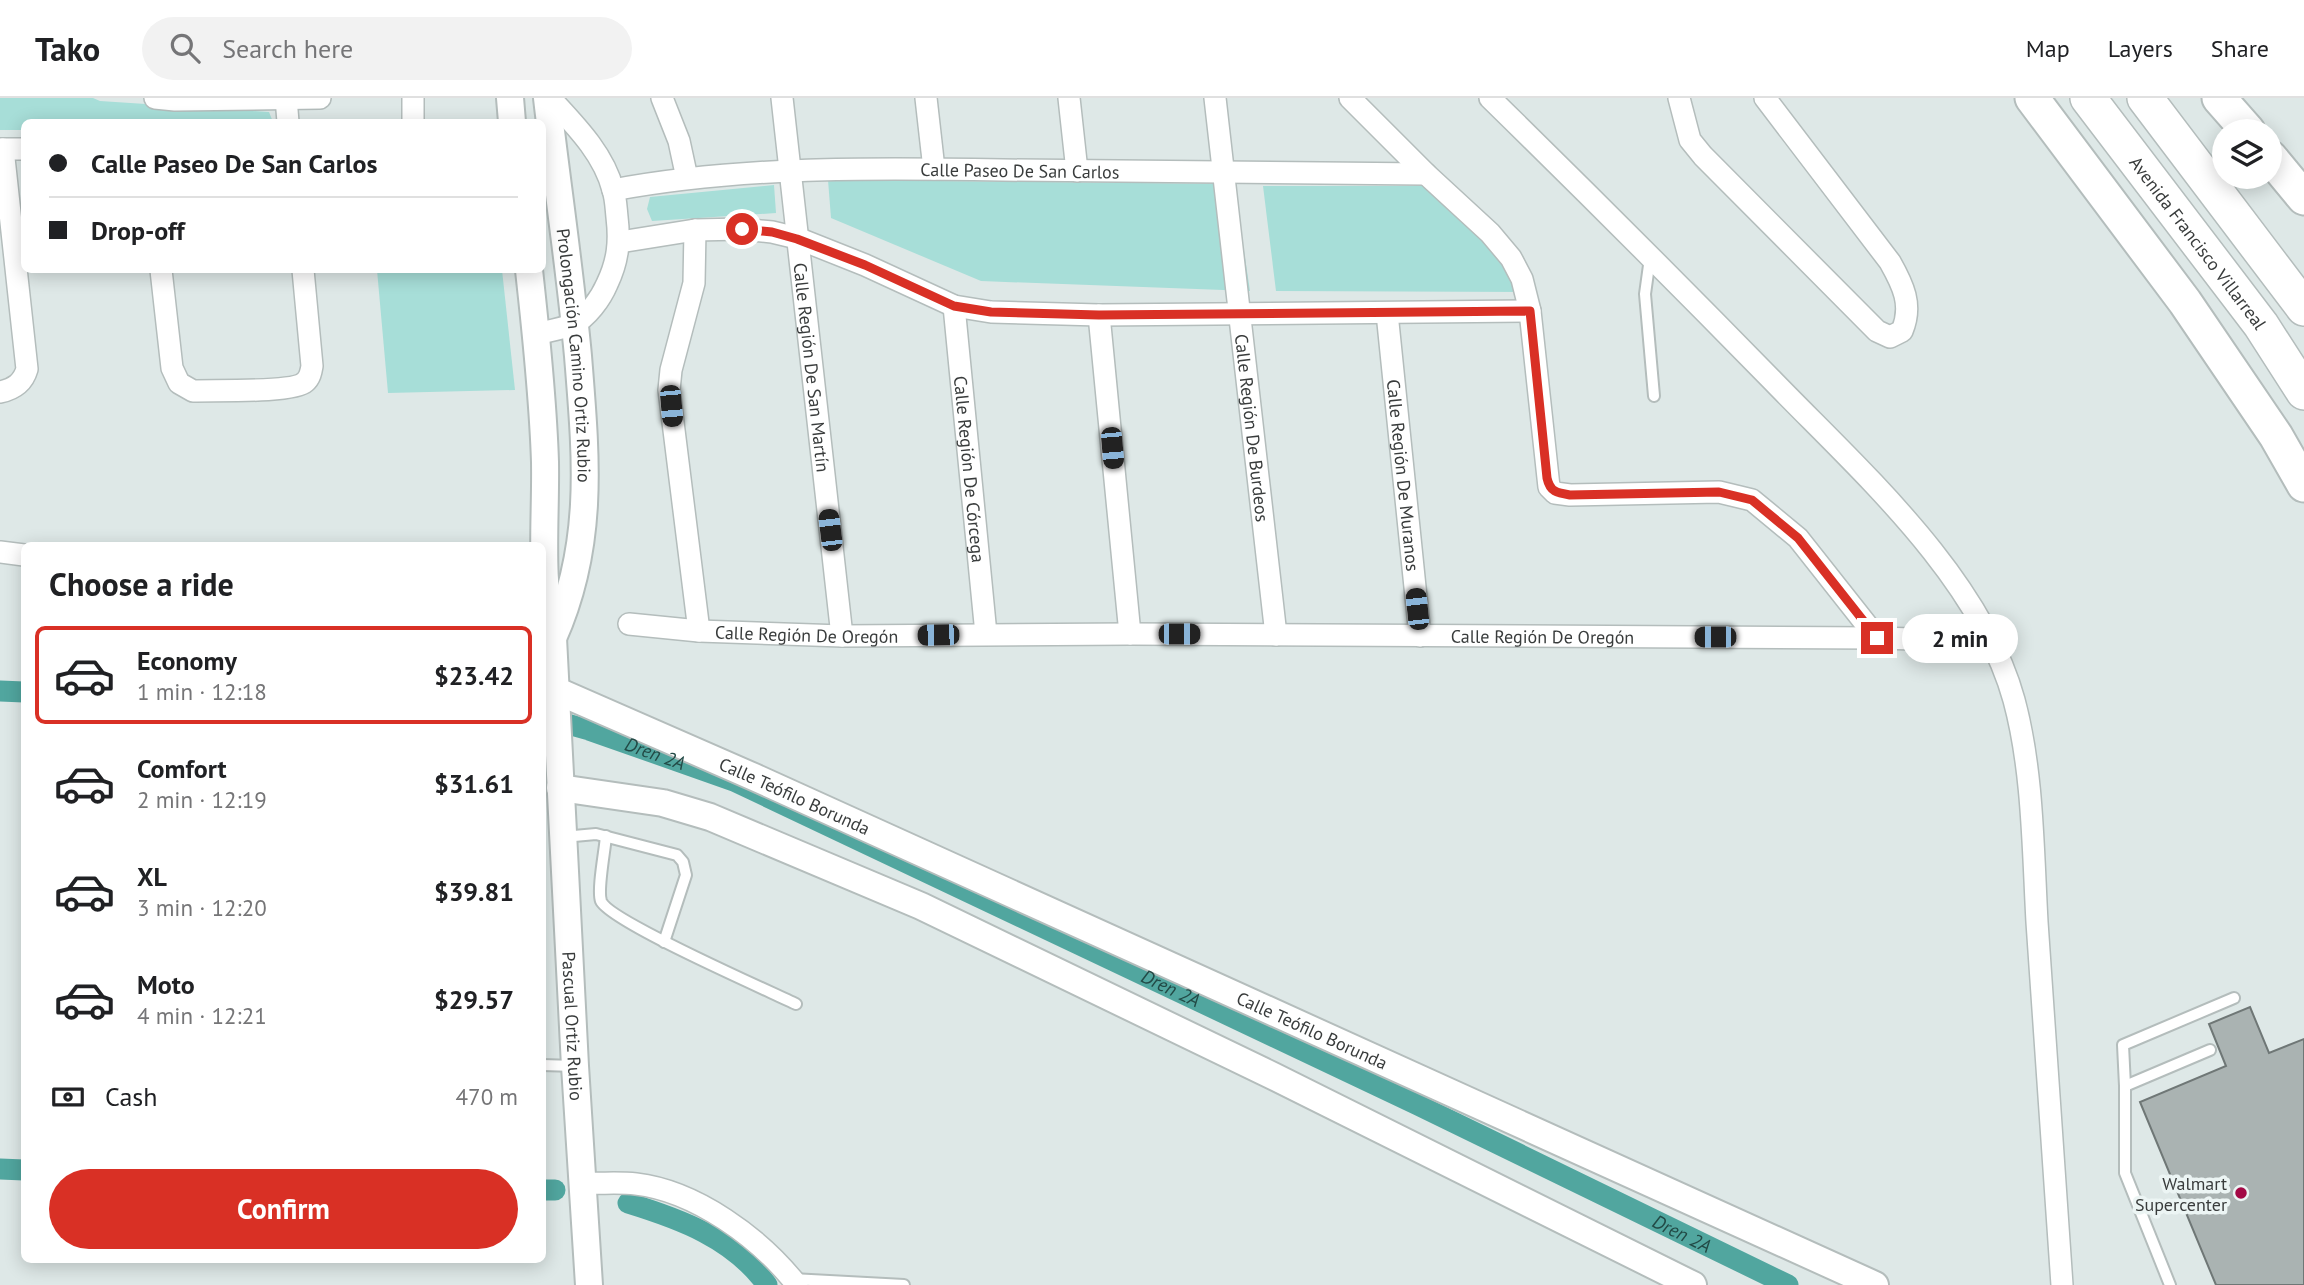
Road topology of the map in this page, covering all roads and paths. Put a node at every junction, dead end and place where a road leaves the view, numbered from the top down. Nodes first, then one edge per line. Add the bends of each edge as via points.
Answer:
1 (155, 98) edge
2 (320, 98) edge
3 (413, 98) edge
4 (510, 98) edge
5 (549, 98) edge
6 (662, 98) edge
7 (782, 98) edge
8 (926, 98) edge
9 (1069, 98) edge
10 (1215, 98) edge
11 (1350, 98) edge
12 (1490, 98) edge
13 (1679, 98) edge
14 (1765, 98) edge
15 (2032, 98) edge
16 (2088, 98) edge
17 (2145, 98) edge
18 (2219, 98) edge
19 (286, 99) edge
20 (288, 119) edge
21 (413, 119) edge
22 (512, 119) edge
23 (2237, 119) edge
24 (547, 134) edge
25 (1, 149) edge
26 (21, 149) edge
27 (934, 169) junction
28 (1077, 171) junction
29 (2282, 171) edge
30 (790, 172) junction
31 (1223, 174) junction
32 (1426, 174) junction
33 (687, 178) junction
34 (613, 190) junction
35 (2304, 198) edge
36 (695, 230) junction
37 (797, 239) junction
38 (620, 242) junction
39 (1650, 255) junction
40 (161, 273) edge
41 (303, 273) edge
42 (529, 273) edge
43 (954, 306) junction
44 (2304, 308) edge
45 (1530, 311) junction
46 (1238, 313) junction
47 (1387, 313) junction
48 (1099, 315) junction
49 (575, 324) junction
50 (537, 334) junction
51 (0, 392) edge
52 (2304, 392) edge
53 (1654, 396) dead end
54 (2304, 485) edge
55 (544, 542) edge
56 (0, 552) edge
57 (21, 555) edge
58 (546, 581) edge
59 (552, 619) edge
60 (629, 624) dead end
61 (699, 631) junction
62 (986, 634) junction
63 (1130, 634) junction
64 (1276, 635) junction
65 (842, 636) junction
66 (1420, 636) junction
67 (1877, 638) junction
68 (1950, 640) dead end
69 (555, 702) junction
70 (559, 778) junction
71 (606, 836) junction
72 (563, 837) junction
73 (664, 942) junction
74 (2234, 999) dead end
75 (796, 1004) dead end
76 (2210, 1051) dead end
77 (546, 1065) edge
78 (575, 1066) junction
79 (2125, 1086) junction
80 (582, 1183) junction
81 (794, 1282) edge
82 (589, 1285) edge
83 (904, 1285) edge
84 (1693, 1285) edge
85 (1875, 1285) edge
86 (2062, 1285) edge
87 (2170, 1285) edge

1 - 19 street
2 - 19 street
3 - 21 street
4 - 22 street
5 - 24 street, Prolongación Camino Ortiz Rubio
5 - 34 street via 592,146
6 - 33 street
7 - 30 street, Calle Región De San Martín
8 - 27 street
9 - 28 street
10 - 31 street, Calle Región De Burdeos
11 - 32 street
12 - 39 street
13 - 14 street via 1690,140 1703,156 1878,331 1890,337 1902,331 1908,318 1907,300 1890,262
15 - 54 main road via 2185,302
16 - 52 highway, Avenida Francisco Villarreal via 2261,325
17 - 44 highway
18 - 23 main road
19 - 20 street
24 - 49 street, Prolongación Camino Ortiz Rubio
25 - 26 street
25 - 51 street via 27,369 19,384
27 - 28 street, Calle Paseo De San Carlos
27 - 30 street, Calle Paseo De San Carlos
28 - 31 street, Calle Paseo De San Carlos
29 - 35 main road
30 - 33 street, Calle Paseo De San Carlos
30 - 37 street, Calle Región De San Martín
31 - 32 street, Calle Paseo De San Carlos
31 - 46 street, Calle Región De Burdeos
32 - 45 street via 1511,258
33 - 34 street, Calle Paseo De San Carlos
34 - 38 street
36 - 37 street via 742,229
36 - 38 street
36 - 61 street via 694,283 669,390
37 - 43 street
37 - 65 street, Calle Región De San Martín
38 - 49 street via 604,290
39 - 53 lane via 1645,294
39 - 86 street via 1915,531 1976,612 2002,667 2013,699 2028,791
40 - 41 street via 172,368 179,383 193,391 290,388 306,381 312,366
42 - 50 street, Prolongación Camino Ortiz Rubio
43 - 48 street via 991,312
43 - 62 street, Calle Región De Córcega
45 - 47 street
45 - 67 street via 1547,478 1555,493 1719,492 1752,500 1798,538
46 - 47 street
46 - 48 street
46 - 64 street, Calle Región De Burdeos
47 - 66 street, Calle Región De Muranos
48 - 63 street
49 - 50 street
49 - 59 street, Prolongación Camino Ortiz Rubio via 586,494 578,565
50 - 55 street, Prolongación Camino Ortiz Rubio via 545,462
56 - 57 street
58 - 59 street, Prolongación Camino Ortiz Rubio
59 - 69 street, Pascual Ortiz Rubio
60 - 61 street, Calle Región De Oregón
61 - 65 street, Calle Región De Oregón
62 - 63 street, Calle Región De Oregón
62 - 65 street, Calle Región De Oregón
63 - 64 street, Calle Región De Oregón
64 - 66 street, Calle Región De Oregón
66 - 67 street, Calle Región De Oregón
67 - 68 street, Calle Región De Oregón
69 - 70 street, Pascual Ortiz Rubio
69 - 85 street, Calle Teófilo Borunda via 754,777
70 - 72 street, Pascual Ortiz Rubio
70 - 84 street via 709,817 921,906
71 - 72 lane
71 - 73 lane via 603,904
71 - 73 lane via 677,855 683,862 685,875
72 - 78 street, Pascual Ortiz Rubio
73 - 75 lane
74 - 79 lane via 2123,1045
76 - 79 lane
77 - 78 lane
78 - 80 street, Pascual Ortiz Rubio
79 - 87 lane via 2124,1173
80 - 81 street via 637,1184 705,1207 752,1240
80 - 82 street, Pascual Ortiz Rubio
81 - 83 lane

